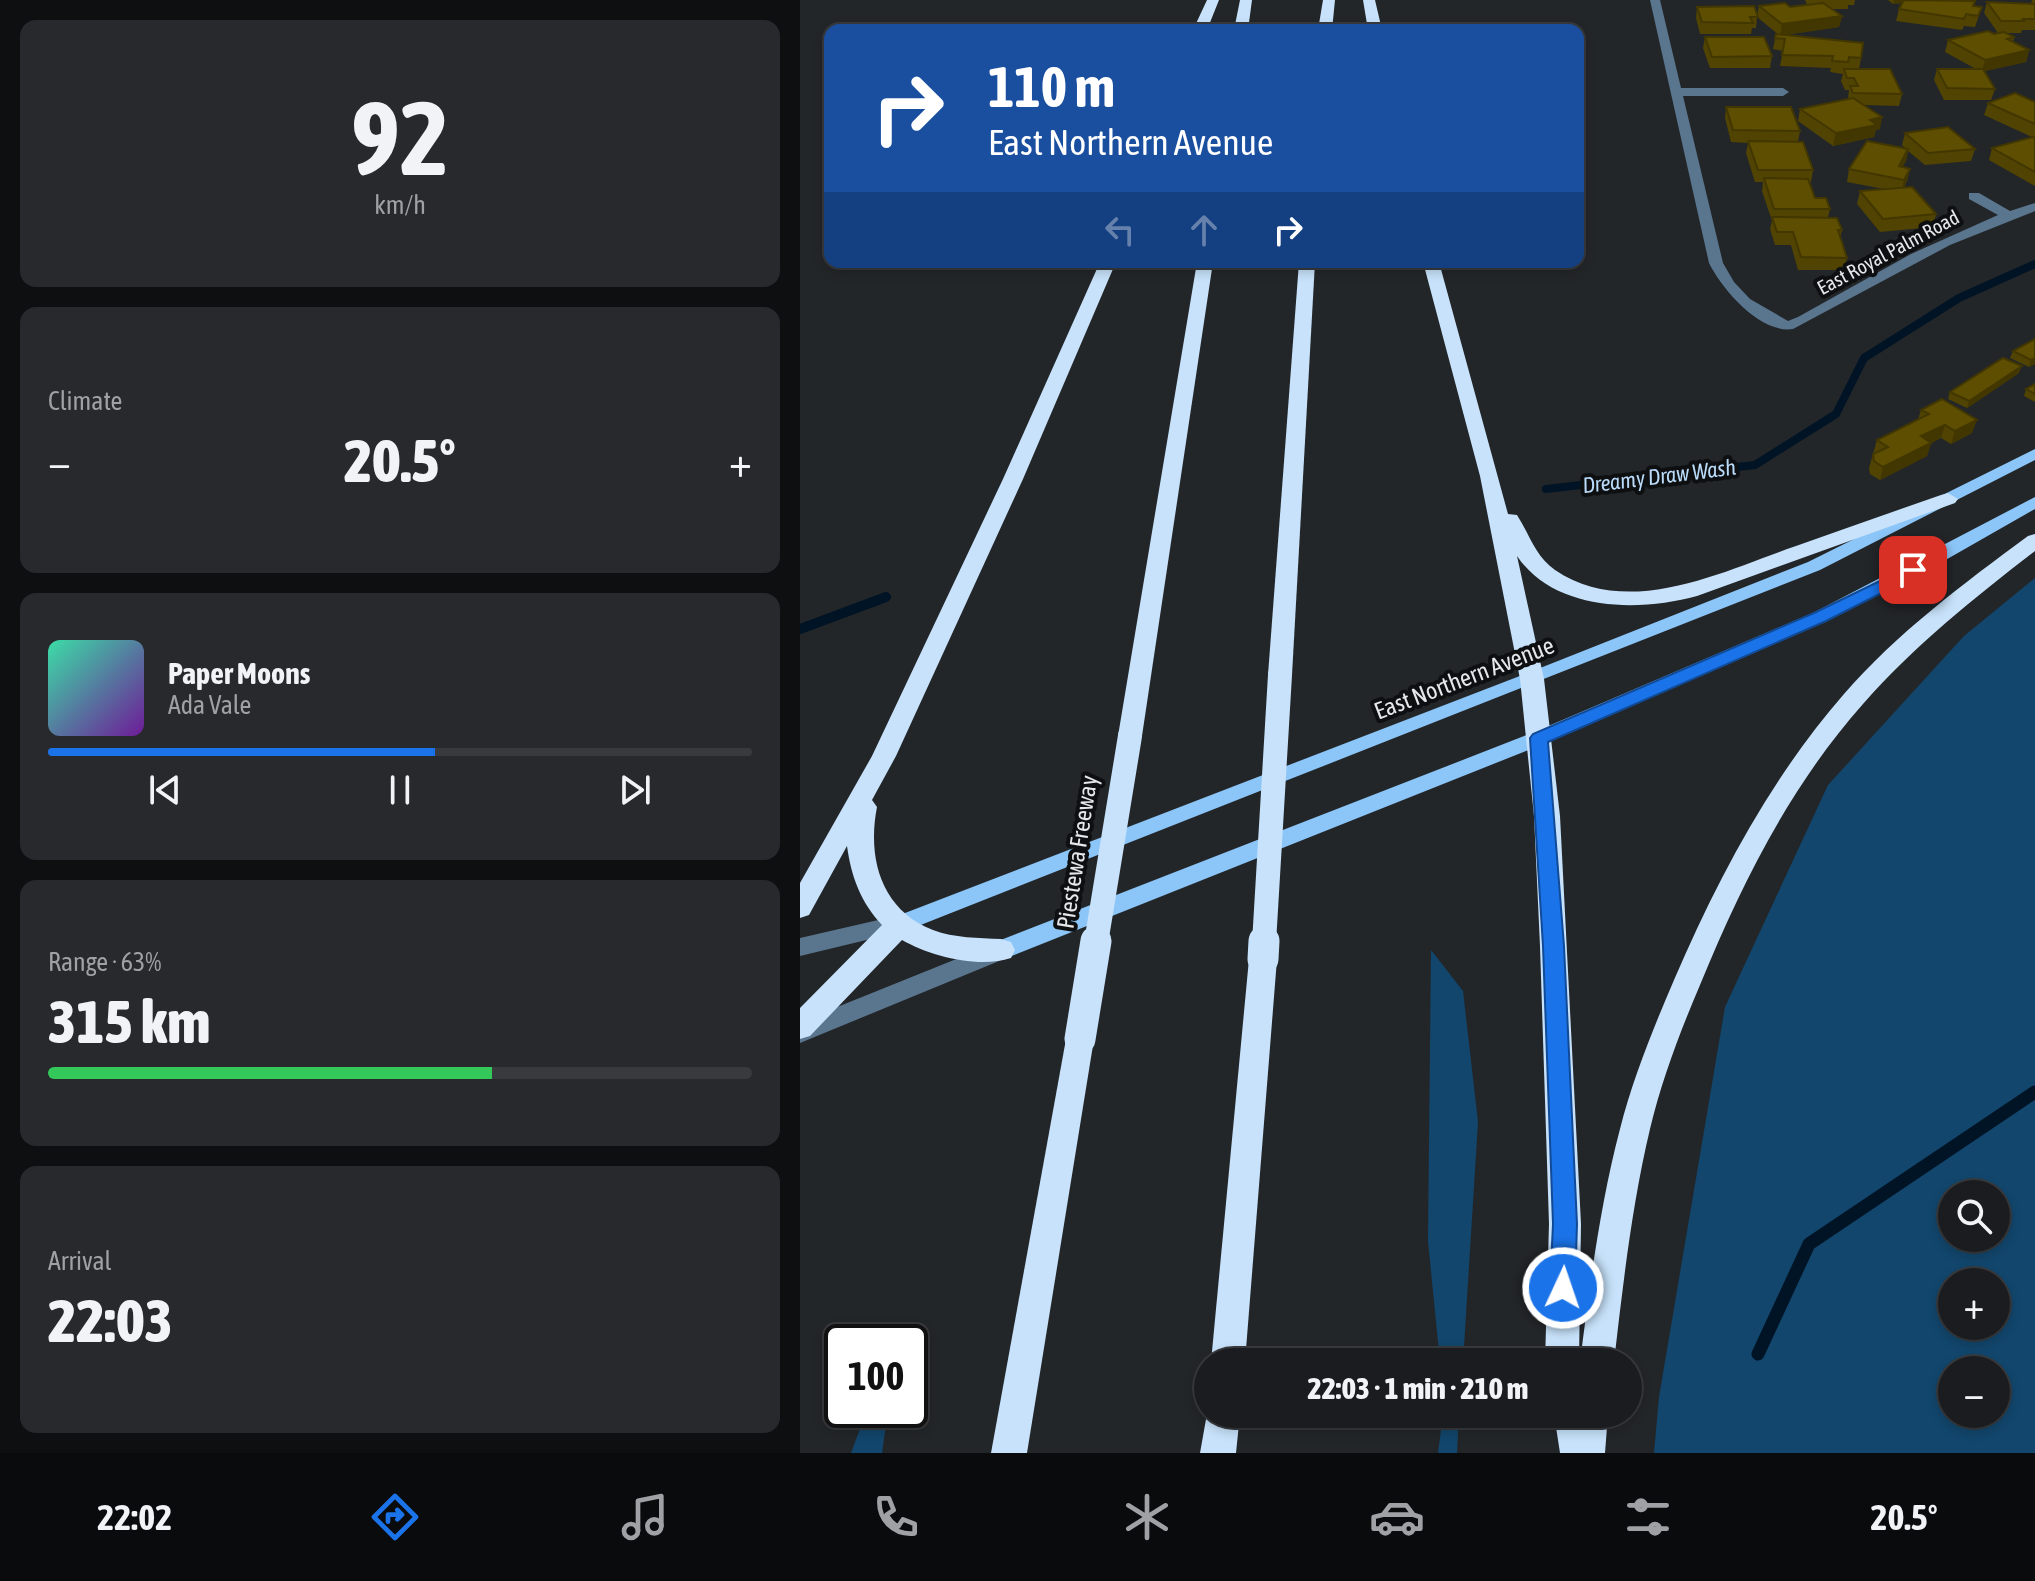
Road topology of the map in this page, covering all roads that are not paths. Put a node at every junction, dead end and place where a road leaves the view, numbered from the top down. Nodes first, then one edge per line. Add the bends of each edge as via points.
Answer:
1 (1213, 0) edge
2 (1246, 0) edge
3 (1329, 0) edge
4 (1369, 0) edge
5 (1655, 0) edge
6 (1203, 24) edge
7 (1242, 24) edge
8 (1326, 24) edge
9 (1374, 24) edge
10 (1677, 92) junction
11 (1783, 92) dead end
12 (1974, 196) dead end
13 (2035, 207) edge
14 (2008, 215) junction
15 (1105, 268) edge
16 (1204, 268) edge
17 (1307, 268) edge
18 (1433, 268) edge
19 (2035, 454) edge
20 (1490, 476) junction
21 (1948, 499) junction
22 (2035, 502) edge
23 (2035, 541) edge
24 (1532, 679) junction
25 (1539, 738) junction
26 (884, 756) junction
27 (800, 907) edge
28 (900, 924) junction
29 (800, 947) edge
30 (1001, 950) junction
31 (800, 1030) edge
32 (1229, 1348) edge
33 (1562, 1348) edge
34 (1599, 1348) edge
35 (1221, 1428) edge
36 (1574, 1428) edge
37 (1590, 1428) edge
38 (1009, 1453) edge
39 (1218, 1453) edge
40 (1578, 1453) edge
41 (1587, 1453) edge

1 - 6 highway
2 - 7 highway
3 - 8 highway
4 - 9 highway
5 - 10 street
10 - 11 street
10 - 14 street, East Royal Palm Road via 1720,273 1735,297 1765,318 1788,326 1918,255
12 - 14 street, East Royal Palm Road
13 - 14 street, East Royal Palm Road
15 - 26 highway
16 - 38 highway, Piestewa Freeway, bridge
17 - 32 highway, bridge via 1263,959
18 - 20 highway
19 - 21 main road, East Northern Avenue
20 - 21 highway via 1520,543 1538,567 1574,588 1626,599 1689,591
20 - 24 highway
21 - 24 main road, East Northern Avenue via 1814,566
22 - 25 main road via 1820,617
23 - 34 highway via 1886,664 1794,774 1740,862 1671,1021 1635,1128
24 - 25 highway
24 - 28 main road, East Northern Avenue
25 - 30 main road
25 - 33 highway via 1565,1224
26 - 27 highway
26 - 28 highway via 860,821 858,852 868,882
28 - 29 street
28 - 30 highway via 947,945
28 - 31 highway
30 - 31 street
35 - 39 highway
36 - 40 highway
37 - 41 highway

